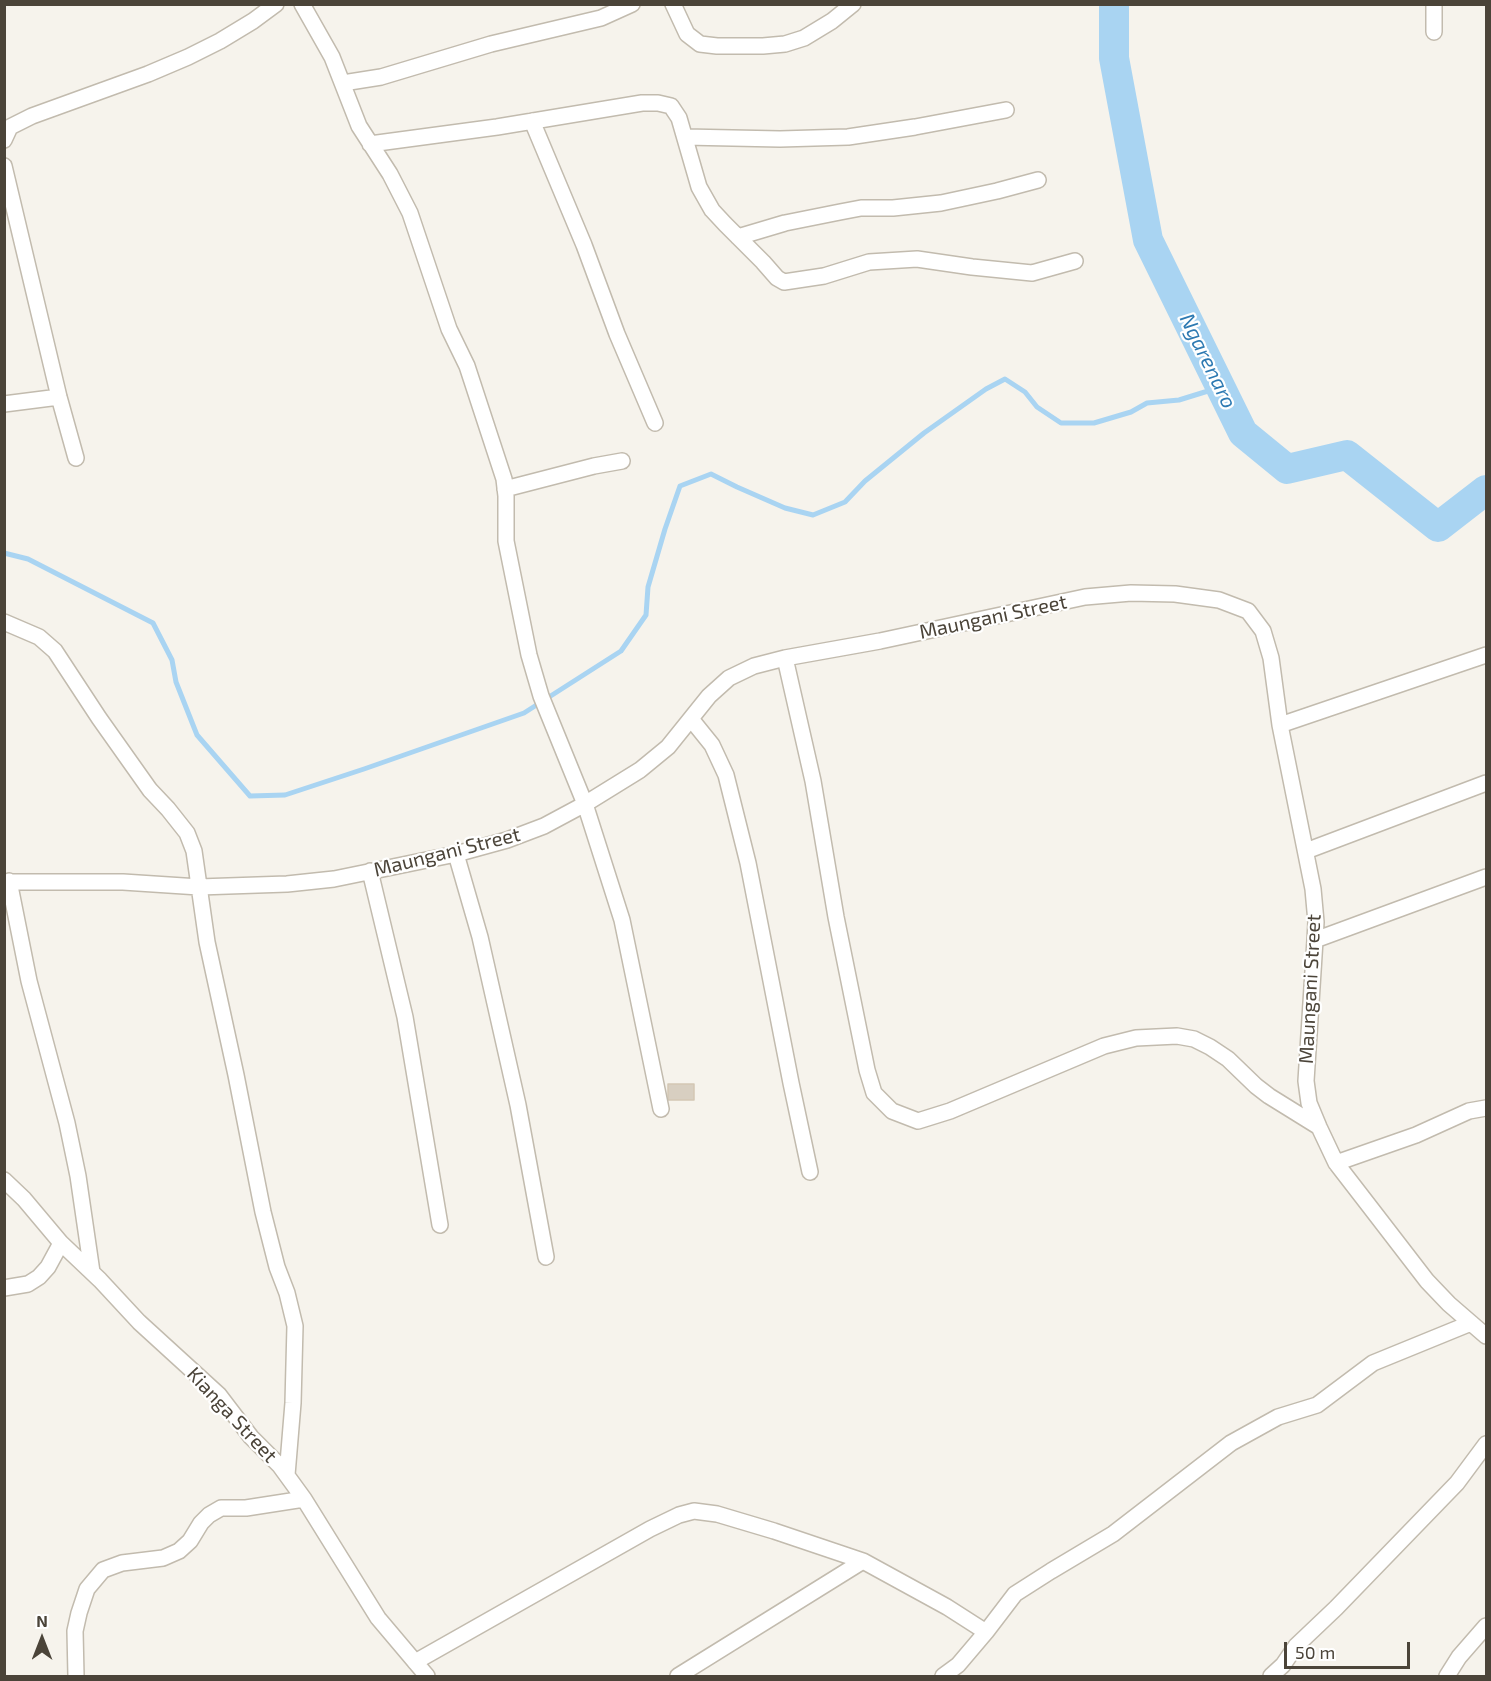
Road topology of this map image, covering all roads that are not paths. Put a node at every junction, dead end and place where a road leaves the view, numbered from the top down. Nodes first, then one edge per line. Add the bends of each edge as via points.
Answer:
1 (276, 4) edge
2 (302, 4) edge
3 (633, 4) edge
4 (673, 4) edge
5 (853, 4) edge
6 (1434, 4) edge
7 (1434, 32) dead end
8 (343, 83) junction
9 (1006, 110) dead end
10 (532, 121) junction
11 (685, 137) junction
12 (4, 140) edge
13 (370, 144) junction
14 (4, 166) edge
15 (1038, 180) dead end
16 (10, 217) edge
17 (738, 237) junction
18 (1075, 261) dead end
19 (59, 397) junction
20 (4, 404) edge
21 (655, 423) dead end
22 (76, 458) dead end
23 (622, 461) dead end
24 (505, 489) junction
25 (4, 622) edge
26 (1486, 655) edge
27 (785, 658) junction
28 (691, 719) junction
29 (1280, 725) junction
30 (1486, 783) edge
31 (585, 804) junction
32 (1306, 852) junction
33 (456, 854) junction
34 (370, 872) junction
35 (1486, 877) edge
36 (7, 882) edge
37 (199, 887) junction
38 (1316, 940) junction
39 (1486, 1108) edge
40 (661, 1109) dead end
41 (1318, 1127) junction
42 (1336, 1163) junction
43 (810, 1172) dead end
44 (4, 1179) edge
45 (440, 1225) dead end
46 (61, 1243) junction
47 (546, 1257) dead end
48 (92, 1272) junction
49 (4, 1288) edge
50 (1471, 1323) junction
51 (1486, 1336) edge
52 (1486, 1444) edge
53 (286, 1475) junction
54 (303, 1499) junction
55 (862, 1561) junction
56 (1486, 1626) edge
57 (986, 1632) junction
58 (422, 1673) edge
59 (76, 1677) edge
60 (678, 1677) edge
61 (943, 1677) edge
62 (1271, 1677) edge
63 (1447, 1677) edge

1 - 12 street via 229,36 188,57 32,116 10,127
2 - 8 street
3 - 8 street via 601,18 491,44 381,77
4 - 5 street via 687,34 700,44 717,46 785,44 804,38
6 - 7 street
8 - 13 street
9 - 11 street via 848,137
10 - 11 street via 658,103 671,106
10 - 13 street
10 - 21 street
11 - 17 street via 699,187 712,210
13 - 24 street via 410,213 449,329 473,384
14 - 16 street
15 - 17 street via 941,203 861,208
16 - 19 street
17 - 18 street via 784,282 824,276 869,262 917,260 1032,273
19 - 20 street
19 - 22 street
23 - 24 street
24 - 31 street via 506,541 529,655 541,696
25 - 37 street via 39,637 55,651 150,790 187,834 194,851
26 - 29 street
27 - 28 street, Maungani Street via 729,678
27 - 29 street, Maungani Street via 1085,597 1175,594 1219,600 1248,611 1263,631 1271,658
27 - 41 street via 813,781 867,1070 874,1092 892,1111 918,1120 950,1111 1104,1046 1136,1038 1177,1036 1210,1047 1263,1091
28 - 31 street, Maungani Street via 668,747 640,770
28 - 43 street via 712,745 726,775 748,862
29 - 32 street, Maungani Street
30 - 32 street
31 - 33 street, Maungani Street via 544,826
31 - 40 street via 622,920
32 - 38 street, Maungani Street
33 - 34 street, Maungani Street
33 - 47 street via 480,937 518,1105
34 - 37 street, Maungani Street via 287,884
34 - 45 street via 405,1017
35 - 38 street
36 - 37 street, Maungani Street via 123,882
36 - 48 street via 67,1123
37 - 53 street via 263,1212 295,1326
38 - 41 street, Maungani Street via 1306,1082
39 - 42 street via 1469,1111 1416,1135
41 - 42 street, Maungani Street
42 - 50 street, Maungani Street via 1427,1281
44 - 46 street, Kianga Street
46 - 48 street, Kianga Street
46 - 49 street via 39,1277 28,1284
48 - 53 street, Kianga Street via 139,1322 219,1395
50 - 51 street, Maungani Street
50 - 57 street via 1372,1363 1317,1405 1278,1417 1231,1443 1113,1534 1015,1594
52 - 62 street via 1457,1483 1296,1646
53 - 54 street, Kianga Street
54 - 58 street, Kianga Street via 378,1618
54 - 59 street via 221,1508 201,1523 179,1551 164,1558 122,1563 103,1570 87,1589 79,1613 75,1630
55 - 57 street
55 - 58 street via 717,1514 694,1511 650,1529
55 - 60 street
56 - 63 street
57 - 61 street

